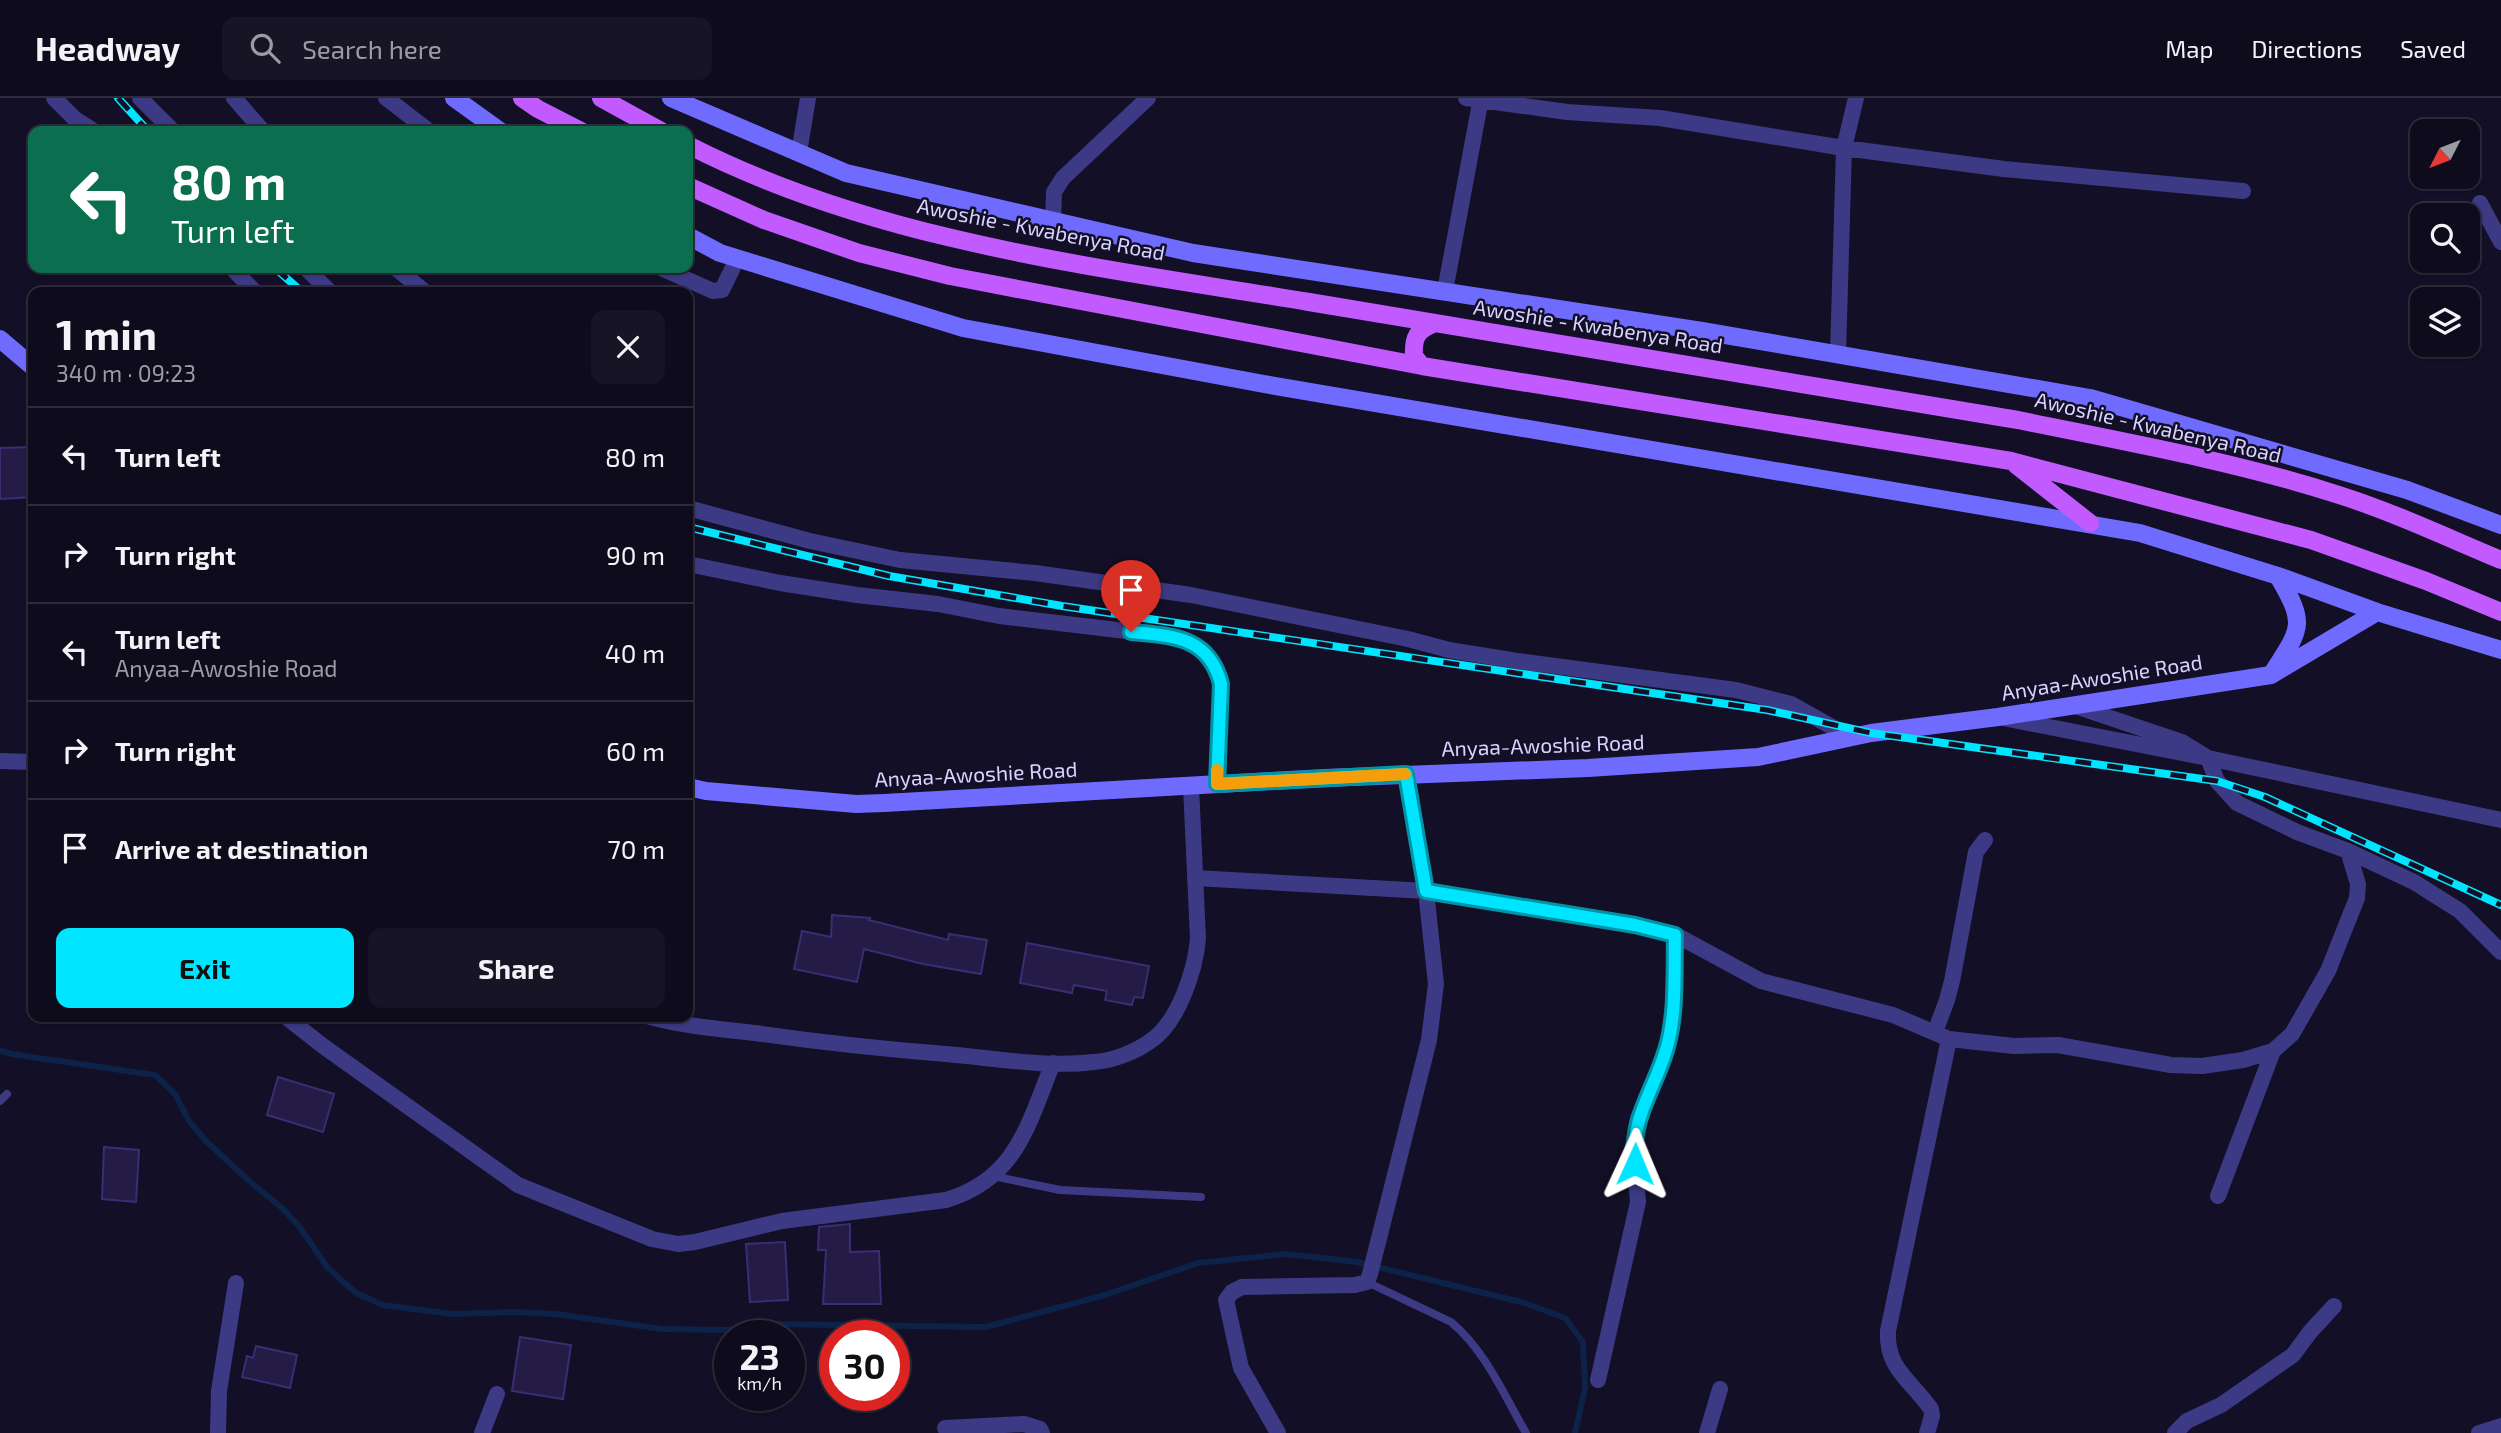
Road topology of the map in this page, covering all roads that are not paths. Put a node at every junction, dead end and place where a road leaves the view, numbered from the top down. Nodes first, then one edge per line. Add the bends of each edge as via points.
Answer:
1 (54, 98) edge
2 (140, 98) edge
3 (234, 98) edge
4 (386, 98) edge
5 (454, 98) edge
6 (522, 98) edge
7 (601, 98) edge
8 (671, 98) edge
9 (808, 98) edge
10 (1148, 98) edge
11 (1856, 98) edge
12 (1476, 99) edge
13 (85, 126) edge
14 (168, 126) edge
15 (259, 126) edge
16 (422, 126) edge
17 (493, 126) edge
18 (571, 126) edge
19 (652, 126) edge
20 (693, 147) edge
21 (1844, 148) junction
22 (799, 153) junction
23 (693, 188) edge
24 (2243, 191) dead end
25 (2480, 203) dead end
26 (1053, 221) junction
27 (693, 239) edge
28 (2501, 242) edge
29 (737, 258) junction
30 (237, 273) edge
31 (311, 273) edge
32 (402, 273) edge
33 (672, 273) edge
34 (250, 287) edge
35 (325, 287) edge
36 (419, 287) edge
37 (1445, 291) junction
38 (1435, 323) junction
39 (0, 339) edge
40 (1838, 354) junction
41 (28, 363) edge
42 (1422, 366) junction
43 (2011, 461) junction
44 (693, 509) edge
45 (2090, 523) junction
46 (2501, 525) edge
47 (2501, 560) edge
48 (693, 565) edge
49 (2278, 576) junction
50 (2377, 612) junction
51 (2501, 612) edge
52 (2501, 650) edge
53 (2271, 675) junction
54 (2072, 705) junction
55 (1998, 717) junction
56 (1850, 737) junction
57 (2208, 758) junction
58 (0, 761) edge
59 (28, 762) edge
60 (1406, 774) junction
61 (1217, 784) junction
62 (1191, 786) junction
63 (693, 789) edge
64 (2501, 820) edge
65 (1984, 840) dead end
66 (2348, 851) junction
67 (1195, 878) junction
68 (1426, 891) junction
69 (1675, 935) junction
70 (2501, 952) edge
71 (292, 1022) edge
72 (675, 1022) edge
73 (1942, 1035) junction
74 (2273, 1051) junction
75 (1053, 1063) junction
76 (993, 1176) junction
77 (1200, 1196) dead end
78 (2218, 1196) dead end
79 (1368, 1278) junction
80 (236, 1283) dead end
81 (2334, 1306) dead end
82 (1598, 1380) dead end
83 (1720, 1389) dead end
84 (496, 1394) dead end
85 (2501, 1426) edge
86 (945, 1428) dead end
87 (218, 1433) edge
88 (482, 1433) edge
89 (1042, 1433) edge
90 (1278, 1433) edge
91 (1526, 1433) edge
92 (1707, 1433) edge
93 (1927, 1433) edge
94 (2175, 1433) edge
95 (2479, 1433) edge

1 - 13 street
2 - 14 street
3 - 15 street
4 - 16 street
5 - 17 street
6 - 18 main road
7 - 19 main road
8 - 22 street
9 - 22 street
10 - 26 street via 1063,178 1054,192
11 - 21 street
12 - 21 street via 1567,112 1660,118
12 - 37 street
20 - 38 main road, Awoshie - Kwabenya Road via 777,186 870,218 958,240
21 - 24 street via 2004,169
21 - 40 street
22 - 26 street via 846,173
23 - 42 main road via 764,220 859,253 950,276
25 - 28 street
26 - 37 street via 1193,253
27 - 29 street
29 - 33 street via 722,290 713,291
29 - 45 street via 963,328 1264,384
30 - 34 street
31 - 35 street
32 - 36 street
37 - 40 street
38 - 42 main road via 1415,336 1414,356
38 - 47 main road, Awoshie - Kwabenya Road via 2018,420 2134,444 2340,495
39 - 41 street
40 - 46 street via 2090,398 2407,490
42 - 43 main road
43 - 45 main road
43 - 51 main road via 2311,540
44 - 56 street via 900,559 1191,595 1462,652 1737,690 1791,704
45 - 49 street via 2140,533
48 - 61 street via 844,593 1188,640 1209,658 1221,684
49 - 50 street
49 - 53 street via 2295,605 2298,629
50 - 52 street
50 - 53 street, Anyaa-Awoshie Road
53 - 54 street, Anyaa-Awoshie Road
54 - 55 street, Anyaa-Awoshie Road
54 - 57 street via 2182,741
55 - 56 street, Anyaa-Awoshie Road
55 - 57 street
56 - 60 street, Anyaa-Awoshie Road via 1758,757
57 - 64 street
57 - 66 street via 2217,781 2237,803
58 - 59 street
60 - 61 street, Anyaa-Awoshie Road
60 - 68 street
61 - 62 street, Anyaa-Awoshie Road
62 - 63 street, Anyaa-Awoshie Road via 856,804
62 - 67 street
65 - 73 street via 1976,852
66 - 70 street via 2414,882 2460,911
66 - 74 street via 2358,884 2357,898 2328,971 2292,1034
67 - 68 street
67 - 75 street via 1196,960 1169,1021 1150,1042 1114,1058
68 - 69 street
68 - 79 street via 1436,984 1431,1029
69 - 73 street via 1761,981 1893,1015
69 - 82 street via 1672,1028 1638,1118 1633,1145 1638,1202
71 - 76 street via 518,1185 652,1239 695,1242 782,1221 946,1200 966,1194
72 - 75 street via 842,1045
73 - 74 street via 1997,1045 2058,1045 2171,1065 2202,1066
73 - 93 street via 1887,1347 1931,1409
74 - 78 street
75 - 76 street via 1019,1146
76 - 77 lane via 1060,1190
79 - 90 street via 1355,1285 1242,1287 1226,1300 1241,1368
79 - 91 lane via 1462,1332 1478,1350
80 - 87 street via 219,1391
81 - 94 street via 2293,1355
83 - 92 street
84 - 88 street
85 - 95 street
86 - 89 street via 1024,1424

